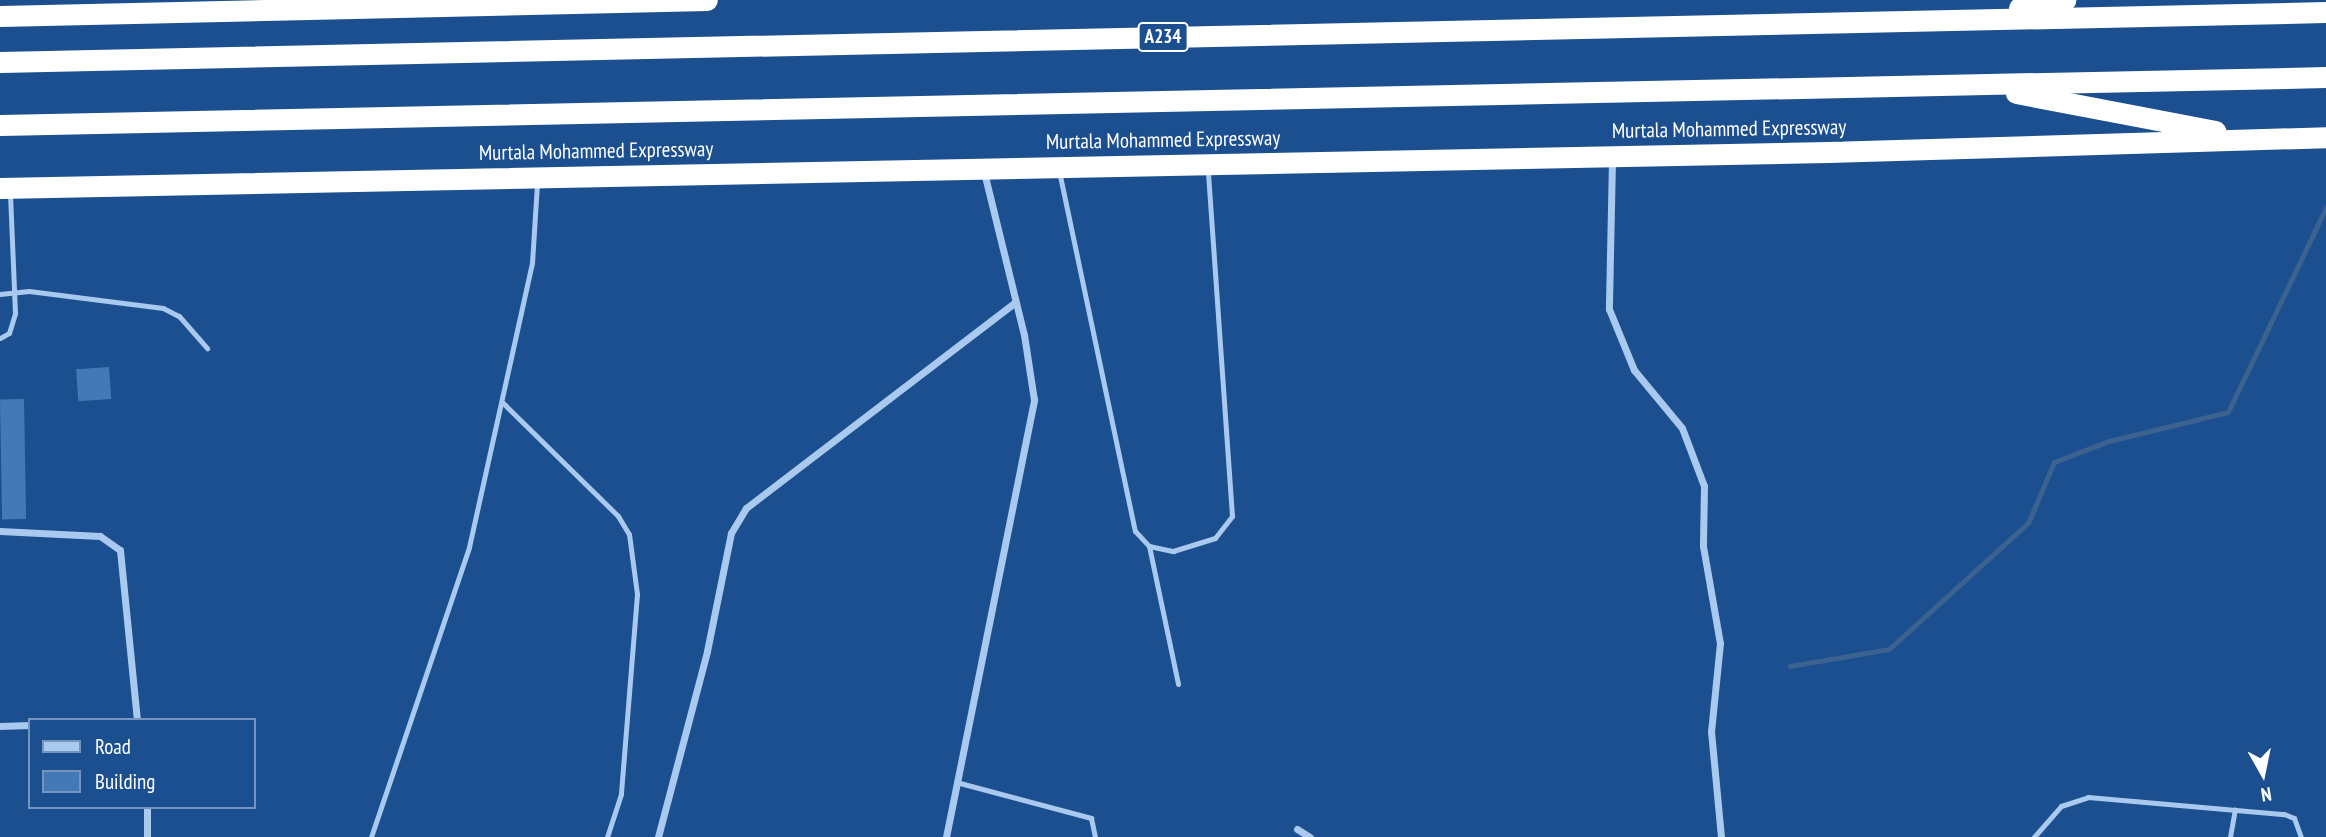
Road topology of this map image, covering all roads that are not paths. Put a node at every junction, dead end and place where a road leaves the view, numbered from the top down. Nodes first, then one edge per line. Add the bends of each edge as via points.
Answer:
1 (707, 0) edge
2 (2065, 0) edge
3 (2326, 12) edge
4 (0, 16) edge
5 (1948, 20) junction
6 (0, 62) edge
7 (2326, 77) edge
8 (1973, 85) junction
9 (0, 125) edge
10 (2326, 137) edge
11 (2255, 138) junction
12 (1612, 156) junction
13 (1208, 164) junction
14 (1058, 167) junction
15 (983, 168) junction
16 (537, 177) junction
17 (5, 188) edge
18 (15, 290) junction
19 (0, 294) edge
20 (1015, 302) junction
21 (0, 338) edge
22 (207, 348) dead end
23 (502, 402) junction
24 (0, 531) edge
25 (1149, 546) junction
26 (1178, 684) dead end
27 (137, 718) edge
28 (28, 725) edge
29 (0, 726) edge
30 (956, 782) junction
31 (147, 809) edge
32 (2235, 809) junction
33 (1297, 829) dead end
34 (147, 837) edge
35 (371, 837) edge
36 (607, 837) edge
37 (658, 837) edge
38 (946, 837) edge
39 (1095, 837) edge
40 (1310, 837) edge
41 (1721, 837) edge
42 (2034, 837) edge
43 (2230, 837) edge
44 (2301, 837) edge

1 - 4 highway
2 - 5 highway
3 - 5 highway, A234
5 - 6 highway, A234
7 - 8 highway, Murtala Mohammed Expressway
8 - 9 highway, Murtala Mohammed Expressway
8 - 11 highway
10 - 11 highway, Murtala Mohammed Expressway
11 - 12 highway, Murtala Mohammed Expressway
12 - 13 highway, Murtala Mohammed Expressway
12 - 41 street via 1609,309 1634,370 1682,428 1704,486 1703,546 1720,643 1711,731
13 - 14 highway, Murtala Mohammed Expressway
13 - 25 lane via 1232,516 1214,538 1173,551
14 - 15 highway, Murtala Mohammed Expressway
14 - 25 lane via 1135,531
15 - 16 highway, Murtala Mohammed Expressway
15 - 20 street
16 - 17 highway, Murtala Mohammed Expressway
16 - 23 lane via 532,263
17 - 18 lane
18 - 19 lane
18 - 21 lane via 13,321 9,333
18 - 22 lane via 163,308 179,316
20 - 30 street via 1034,400
20 - 37 street via 746,508 731,533 707,651
23 - 35 lane via 469,547
23 - 36 lane via 618,516 629,534 637,594 621,794
24 - 27 street via 100,536 120,550
25 - 26 lane
28 - 29 street
30 - 38 street
30 - 39 lane via 1091,818
31 - 34 street
32 - 42 lane via 2088,797 2061,806
32 - 43 lane
32 - 44 lane via 2294,818
33 - 40 street

